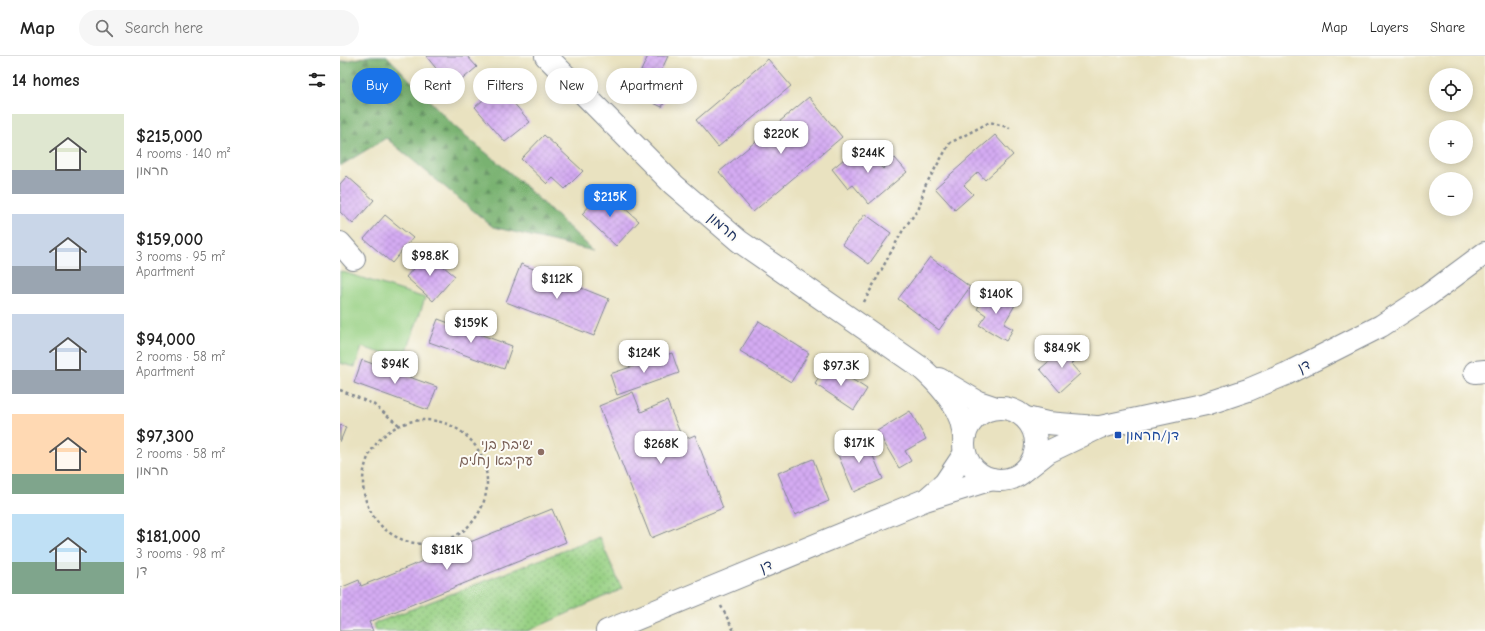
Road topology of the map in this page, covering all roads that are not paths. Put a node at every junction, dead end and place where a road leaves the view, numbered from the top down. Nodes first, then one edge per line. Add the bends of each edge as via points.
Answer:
1 (548, 57) edge
2 (1485, 253) edge
3 (924, 370) junction
4 (996, 408) junction
5 (1026, 418) junction
6 (1100, 428) junction
7 (965, 444) junction
8 (1025, 470) junction
9 (992, 479) junction
10 (925, 500) junction
11 (607, 631) edge

1 - 3 street, חרמון via 674,185 739,241
2 - 6 street, דן via 1381,326 1286,374 1206,404
3 - 4 street, חרמון via 978,402
3 - 7 street, חרמון via 948,396 960,418
4 - 5 street via 1007,408
4 - 7 street via 985,411 969,425
5 - 6 street, דן via 1053,424
5 - 8 street via 1032,427 1036,449
6 - 8 street, דן via 1048,452
7 - 9 street via 966,458 973,468
7 - 10 street, דן via 945,483
8 - 9 street via 1004,480
9 - 10 street, דן
10 - 11 street, דן

